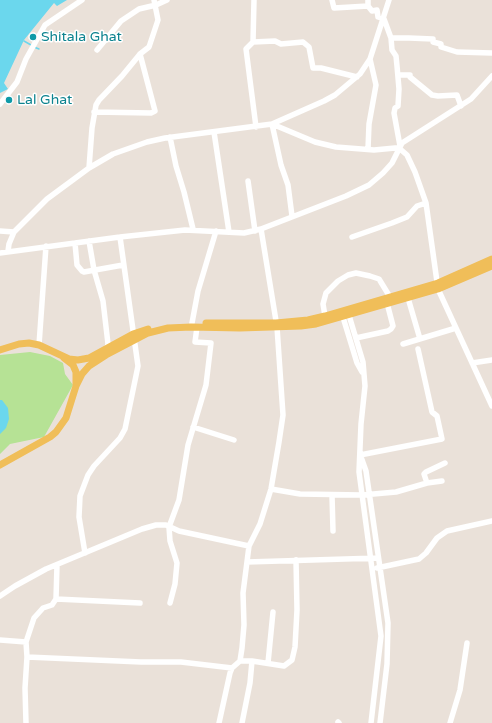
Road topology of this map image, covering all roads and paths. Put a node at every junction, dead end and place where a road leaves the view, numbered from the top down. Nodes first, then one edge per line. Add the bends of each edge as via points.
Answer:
1 (82, 0) edge
2 (167, 0) edge
3 (254, 0) edge
4 (332, 0) edge
5 (389, 0) edge
6 (155, 2) edge
7 (368, 3) edge
8 (384, 19) junction
9 (391, 38) junction
10 (253, 42) junction
11 (97, 50) dead end
12 (492, 53) edge
13 (140, 54) junction
14 (370, 59) junction
15 (398, 75) junction
16 (492, 76) edge
17 (357, 77) junction
18 (0, 104) edge
19 (461, 106) junction
20 (94, 112) junction
21 (272, 124) junction
22 (256, 127) junction
23 (214, 132) junction
24 (170, 137) junction
25 (400, 147) junction
26 (368, 149) junction
27 (89, 168) junction
28 (248, 180) dead end
29 (426, 203) junction
30 (292, 216) junction
31 (193, 229) junction
32 (261, 229) junction
33 (0, 231) edge
34 (216, 231) junction
35 (255, 231) junction
36 (14, 232) junction
37 (229, 232) junction
38 (120, 237) junction
39 (352, 237) dead end
40 (89, 241) junction
41 (75, 243) junction
42 (46, 246) junction
43 (8, 251) junction
44 (0, 253) edge
45 (492, 259) edge
46 (123, 265) junction
47 (492, 266) edge
48 (94, 270) junction
49 (438, 286) junction
50 (408, 298) junction
51 (389, 300) junction
52 (345, 313) junction
53 (325, 316) junction
54 (194, 325) junction
55 (276, 325) junction
56 (456, 328) junction
57 (133, 337) junction
58 (356, 338) junction
59 (420, 339) junction
60 (403, 344) dead end
61 (39, 345) junction
62 (108, 348) junction
63 (0, 350) edge
64 (418, 350) dead end
65 (59, 354) junction
66 (492, 360) edge
67 (472, 363) junction
68 (364, 374) junction
69 (76, 386) junction
70 (490, 396) edge
71 (492, 406) edge
72 (193, 426) junction
73 (234, 440) dead end
74 (360, 455) junction
75 (445, 463) dead end
76 (0, 465) edge
77 (442, 481) dead end
78 (427, 483) junction
79 (271, 489) junction
80 (332, 495) junction
81 (362, 495) junction
82 (369, 495) junction
83 (492, 521) edge
84 (169, 526) junction
85 (333, 531) dead end
86 (249, 546) junction
87 (84, 552) junction
88 (370, 558) junction
89 (378, 558) junction
90 (296, 560) junction
91 (246, 562) junction
92 (57, 565) junction
93 (380, 568) junction
94 (371, 569) junction
95 (0, 596) edge
96 (56, 599) junction
97 (170, 603) dead end
98 (140, 604) dead end
99 (273, 612) dead end
100 (0, 640) edge
101 (26, 642) junction
102 (466, 644) dead end
103 (27, 656) junction
104 (240, 661) junction
105 (252, 661) junction
106 (268, 663) junction
107 (232, 668) junction
108 (26, 723) edge
109 (219, 723) edge
110 (242, 723) edge
111 (371, 723) edge
112 (380, 723) edge
113 (450, 723) edge

1 - 18 street via 45,25 26,59 17,82
2 - 6 street
3 - 10 street
4 - 7 street via 334,8
5 - 8 street
6 - 11 street via 121,21
6 - 13 street via 158,20 148,47
7 - 8 street via 372,11 377,10 378,17
8 - 9 street
8 - 14 street
9 - 12 street via 433,40 441,44 441,47 457,52
9 - 15 street
10 - 17 street via 303,42 309,47 313,68
10 - 22 street via 246,49
13 - 20 street via 98,100
13 - 20 street via 155,111
14 - 17 street
14 - 26 street via 376,85 369,124
15 - 19 street via 410,75 432,95 457,95
15 - 25 street via 398,106 394,113
16 - 19 street via 477,94
17 - 21 street via 324,101
19 - 25 street via 404,141
20 - 27 street
21 - 22 street
21 - 26 street via 315,142 336,147
21 - 30 street via 288,184
22 - 23 street
23 - 24 street
23 - 37 street
24 - 27 street via 113,154
24 - 31 street
25 - 26 street
25 - 29 street via 411,163
25 - 30 street via 392,163 369,185
27 - 36 street via 47,199
28 - 35 street
29 - 39 street via 417,206 407,217
29 - 49 street
30 - 32 street
31 - 34 street
31 - 38 street
32 - 35 street
32 - 55 street
33 - 36 street
34 - 37 street
34 - 54 street via 198,291
35 - 37 street
36 - 43 street
38 - 40 street
38 - 46 street
40 - 41 street
40 - 48 street
41 - 42 street
41 - 48 street via 79,269 84,272
42 - 43 street
42 - 61 street
43 - 44 street
45 - 49 main road
46 - 48 street
46 - 57 street
47 - 49 main road
48 - 62 street via 104,301
49 - 50 main road
49 - 51 main road
49 - 56 street
50 - 51 main road
50 - 59 street
51 - 52 main road
51 - 53 street via 379,279 356,273 338,281 326,293 323,304
51 - 58 street via 391,329
52 - 53 main road
52 - 55 main road via 301,326
52 - 58 street
52 - 68 street via 357,363
53 - 55 main road
54 - 55 main road via 240,328
54 - 57 main road via 168,328
54 - 72 street via 195,342 211,343 206,385
55 - 79 street via 283,415
56 - 59 street
56 - 67 street
57 - 62 main road
57 - 69 main road via 89,366
57 - 87 street via 138,366 125,429 94,466 80,496 78,517
58 - 68 street
59 - 60 street
61 - 63 main road via 19,344
61 - 65 main road
62 - 65 main road via 90,358 78,360
64 - 74 street via 432,412 437,416 442,439
65 - 69 main road via 73,365
66 - 67 street
67 - 70 street
68 - 74 street
69 - 76 main road via 66,418 56,432
70 - 71 street
72 - 73 street
72 - 84 street via 185,458 180,500
74 - 81 street
74 - 82 street via 366,471
75 - 78 street via 424,474
77 - 78 street
78 - 82 street via 396,492
79 - 80 street via 291,493
79 - 86 street via 260,524
80 - 81 street
80 - 85 street
81 - 82 street
81 - 88 street
82 - 89 street
83 - 93 street via 447,531 437,538 419,559
84 - 86 street via 179,531
84 - 87 street via 161,524 151,527
84 - 97 street via 170,541 177,563
86 - 91 street
87 - 92 street
88 - 89 street
88 - 90 street
88 - 94 street
89 - 93 street
90 - 91 street
90 - 106 street via 297,610 294,655 284,666
91 - 104 street
92 - 95 street
92 - 96 street
93 - 94 street
93 - 112 street via 389,642
94 - 111 street via 381,636
96 - 98 street
96 - 101 street via 34,618
99 - 106 street
100 - 101 street
101 - 103 street
102 - 113 street via 460,690
103 - 107 street via 181,662
103 - 108 street
104 - 105 street
104 - 107 street
105 - 106 street
105 - 110 street
107 - 109 street

